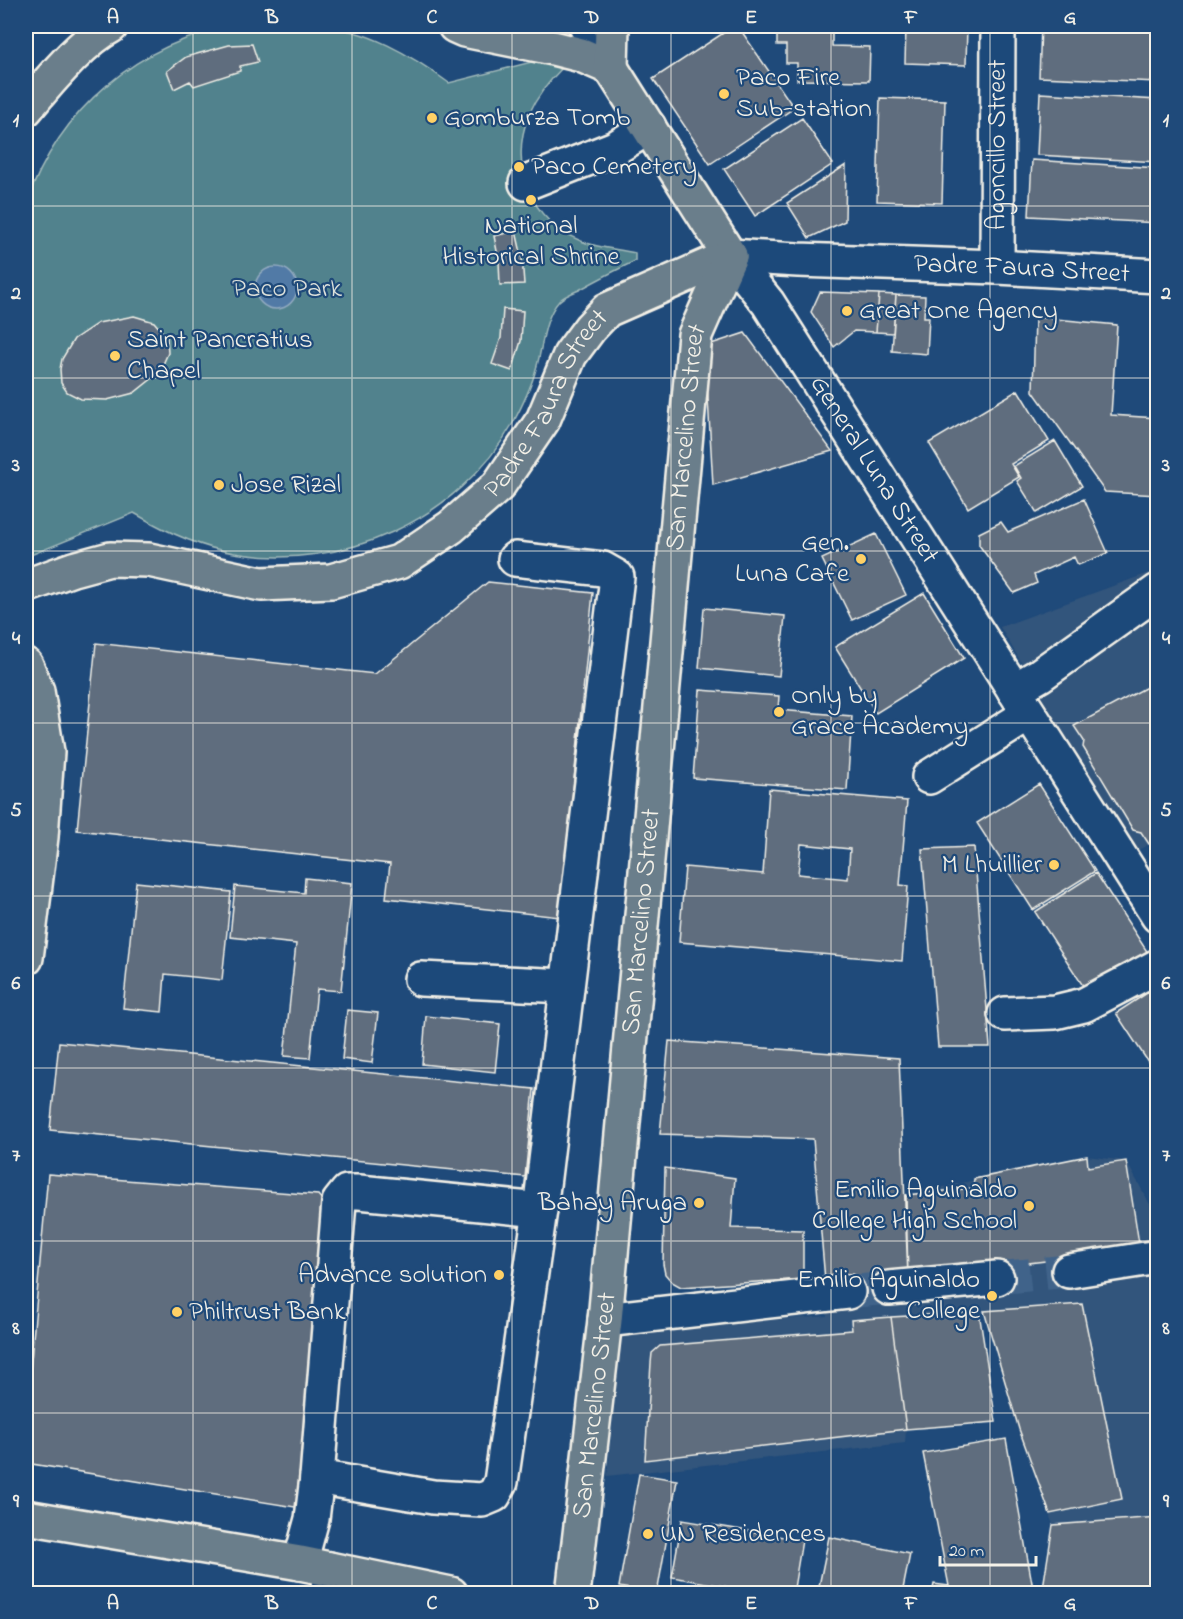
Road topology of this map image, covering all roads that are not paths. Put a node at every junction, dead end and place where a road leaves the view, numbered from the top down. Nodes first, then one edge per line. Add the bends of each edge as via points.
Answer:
1 (111, 26) edge
2 (455, 26) edge
3 (586, 26) edge
4 (612, 26) edge
5 (998, 26) edge
6 (611, 68) junction
7 (26, 109) edge
8 (649, 128) junction
9 (526, 183) dead end
10 (730, 256) junction
11 (997, 267) junction
12 (1158, 276) edge
13 (515, 559) dead end
14 (26, 586) edge
15 (1158, 591) edge
16 (26, 665) edge
17 (1022, 702) junction
18 (929, 777) dead end
19 (34, 809) edge
20 (1158, 916) edge
21 (26, 958) edge
22 (1158, 966) edge
23 (421, 979) dead end
24 (566, 986) junction
25 (1005, 1014) dead end
26 (540, 1210) junction
27 (1158, 1257) edge
28 (1069, 1271) tunnel mouth
29 (997, 1278) tunnel mouth
30 (889, 1288) tunnel mouth
31 (848, 1292) tunnel mouth
32 (605, 1320) junction
33 (317, 1477) junction
34 (26, 1517) edge
35 (319, 1575) edge
36 (451, 1593) edge
37 (573, 1593) edge

1 - 7 main road via 99,32
2 - 6 main road via 581,55
3 - 6 street, General Luna Street
4 - 6 main road
5 - 11 street, Agoncillo Street
6 - 8 main road, General Luna Street
8 - 9 street via 615,147
8 - 10 main road, General Luna Street
10 - 11 street, Padre Faura Street
10 - 14 main road, Padre Faura Street via 608,310 570,355 543,420 498,486 451,527 399,562 331,581 261,584 149,560 110,560
10 - 17 street, General Luna Street via 768,303
10 - 32 main road, San Marcelino Street via 696,335
11 - 12 street, Padre Faura Street
13 - 24 street via 603,569 617,577
15 - 17 street via 1040,675
16 - 19 main road via 37,691 47,752
17 - 18 street
17 - 20 street, General Luna Street
19 - 21 main road
22 - 25 street via 1084,1005 1055,1012
23 - 24 street
24 - 26 street
26 - 33 street via 501,1482 494,1495 482,1500 433,1497
26 - 33 street via 359,1192 347,1192 342,1197
27 - 28 street
29 - 30 street
31 - 32 street
32 - 37 main road, San Marcelino Street
33 - 35 street via 312,1518
34 - 35 main road
35 - 36 main road

